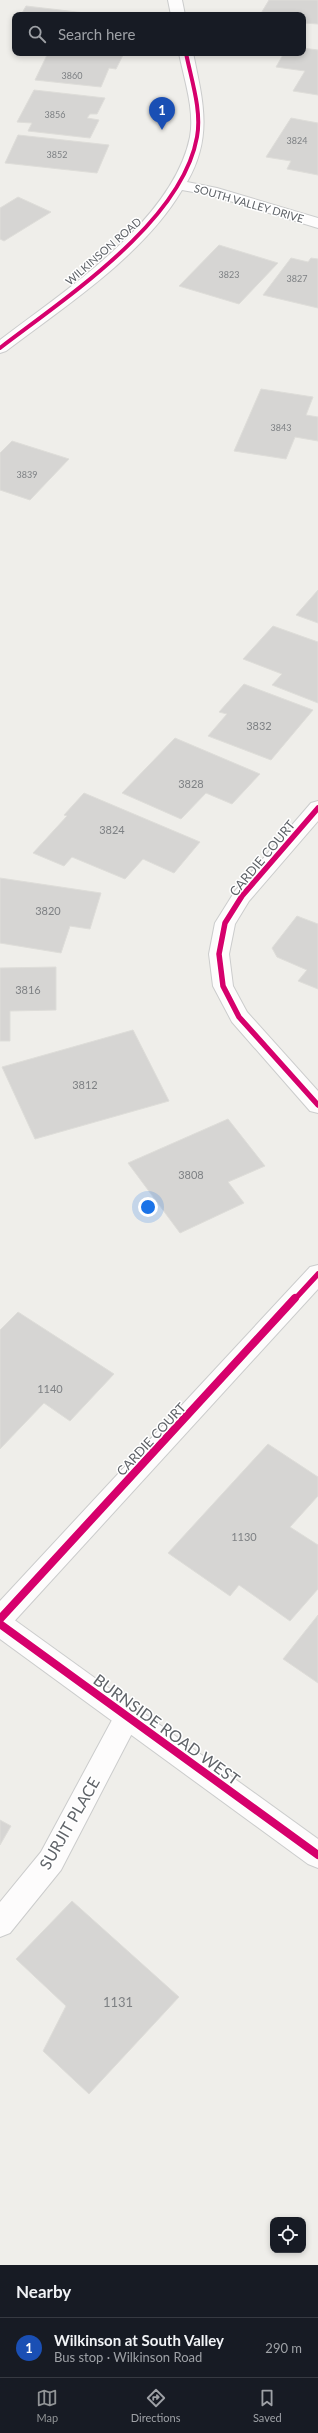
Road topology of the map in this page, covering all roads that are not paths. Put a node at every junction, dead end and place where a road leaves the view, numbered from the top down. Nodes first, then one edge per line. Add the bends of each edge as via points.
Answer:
1 (175, 0) edge
2 (177, 12) edge
3 (187, 56) edge
4 (179, 185) junction
5 (318, 223) edge
6 (0, 348) edge
7 (318, 808) edge
8 (318, 1106) edge
9 (318, 1274) edge
10 (0, 1619) edge
11 (0, 1624) edge
12 (128, 1716) junction
13 (318, 1855) edge
14 (0, 1923) edge

1 - 2 street
3 - 4 street, WILKINSON ROAD via 193,86 197,137
4 - 5 street, SOUTH VALLEY DRIVE via 212,191
4 - 6 street, WILKINSON ROAD via 163,209 141,233
7 - 8 street, CARDIE COURT via 242,896 226,923 219,954 223,986 239,1017
9 - 10 street, CARDIE COURT
11 - 12 street, BURNSIDE ROAD WEST
12 - 13 street, BURNSIDE ROAD WEST
12 - 14 street, SURJIT PLACE via 51,1861

